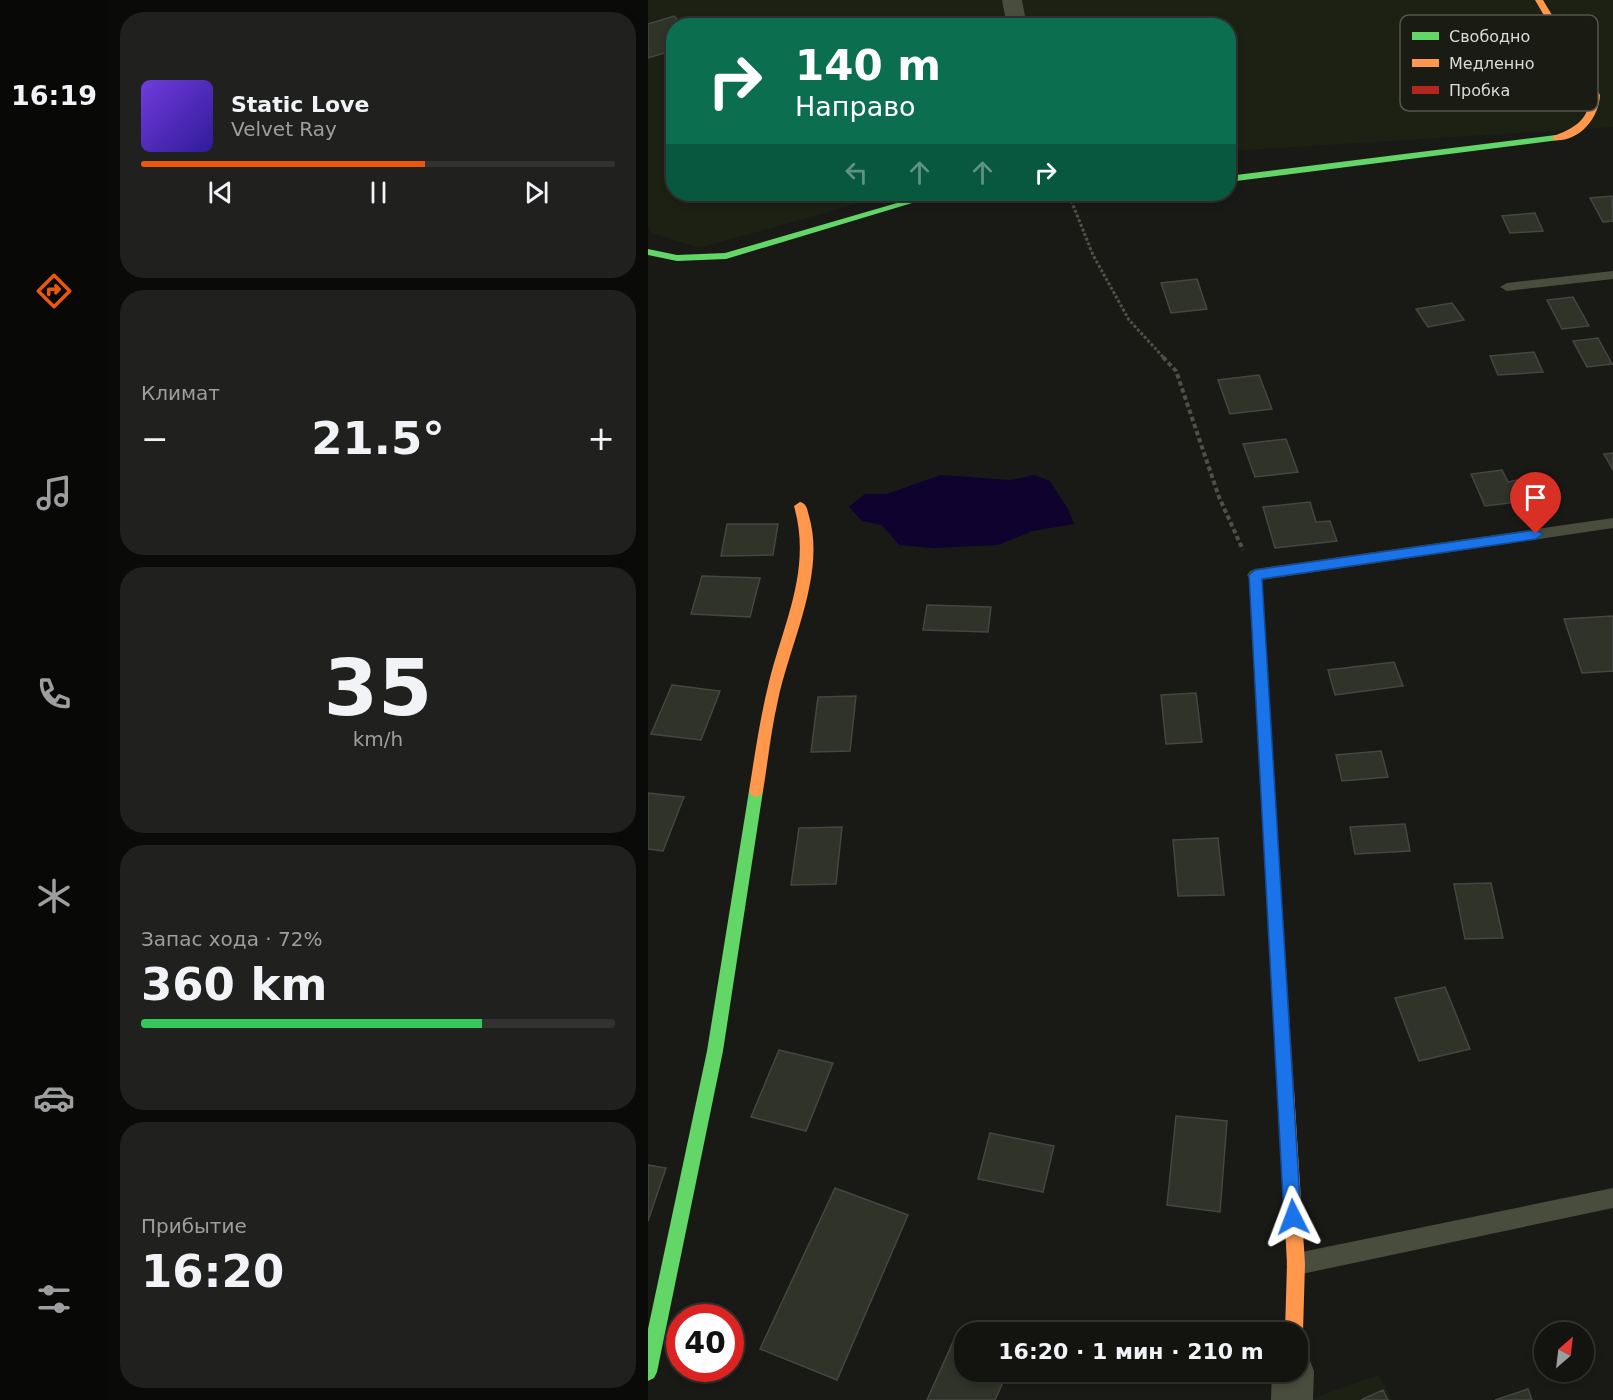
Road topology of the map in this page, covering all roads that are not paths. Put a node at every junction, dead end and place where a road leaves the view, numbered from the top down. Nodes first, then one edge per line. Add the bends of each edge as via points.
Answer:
1 (1012, 0) edge
2 (1539, 0) edge
3 (1548, 15) edge
4 (1015, 18) edge
5 (1595, 111) edge
6 (1236, 178) edge
7 (913, 201) edge
8 (648, 252) edge
9 (1613, 275) edge
10 (1507, 287) dead end
11 (800, 506) dead end
12 (1613, 523) edge
13 (1255, 575) joint
14 (1613, 1198) edge
15 (1296, 1264) junction
16 (1294, 1322) edge
17 (648, 1372) edge
18 (1293, 1382) edge
19 (1292, 1400) edge

1 - 4 street
2 - 3 street
5 - 6 street via 1572,133 1558,138
7 - 8 street via 726,256 693,260
9 - 10 lane
11 - 17 street via 808,521 808,564 771,700 715,1051
12 - 13 lane
13 - 15 street
14 - 15 lane
15 - 16 street
18 - 19 street

